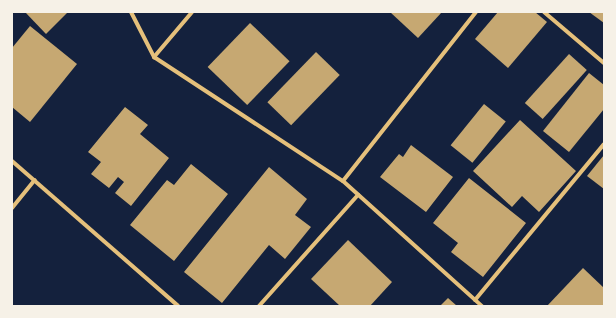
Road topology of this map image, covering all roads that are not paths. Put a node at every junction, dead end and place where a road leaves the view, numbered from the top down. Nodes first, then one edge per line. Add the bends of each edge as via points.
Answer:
1 (131, 12) edge
2 (192, 12) edge
3 (476, 12) edge
4 (544, 12) edge
5 (154, 57) junction
6 (604, 64) edge
7 (604, 144) edge
8 (12, 161) edge
9 (35, 180) junction
10 (343, 181) junction
11 (358, 195) junction
12 (12, 208) edge
13 (475, 300) junction
14 (178, 306) edge
15 (259, 306) edge
16 (482, 306) edge

1 - 5 street
2 - 5 street
3 - 10 street
4 - 6 street
5 - 10 street
7 - 13 street
8 - 9 street
9 - 12 street
9 - 14 street
10 - 11 street
11 - 13 street
11 - 15 street
13 - 16 street

